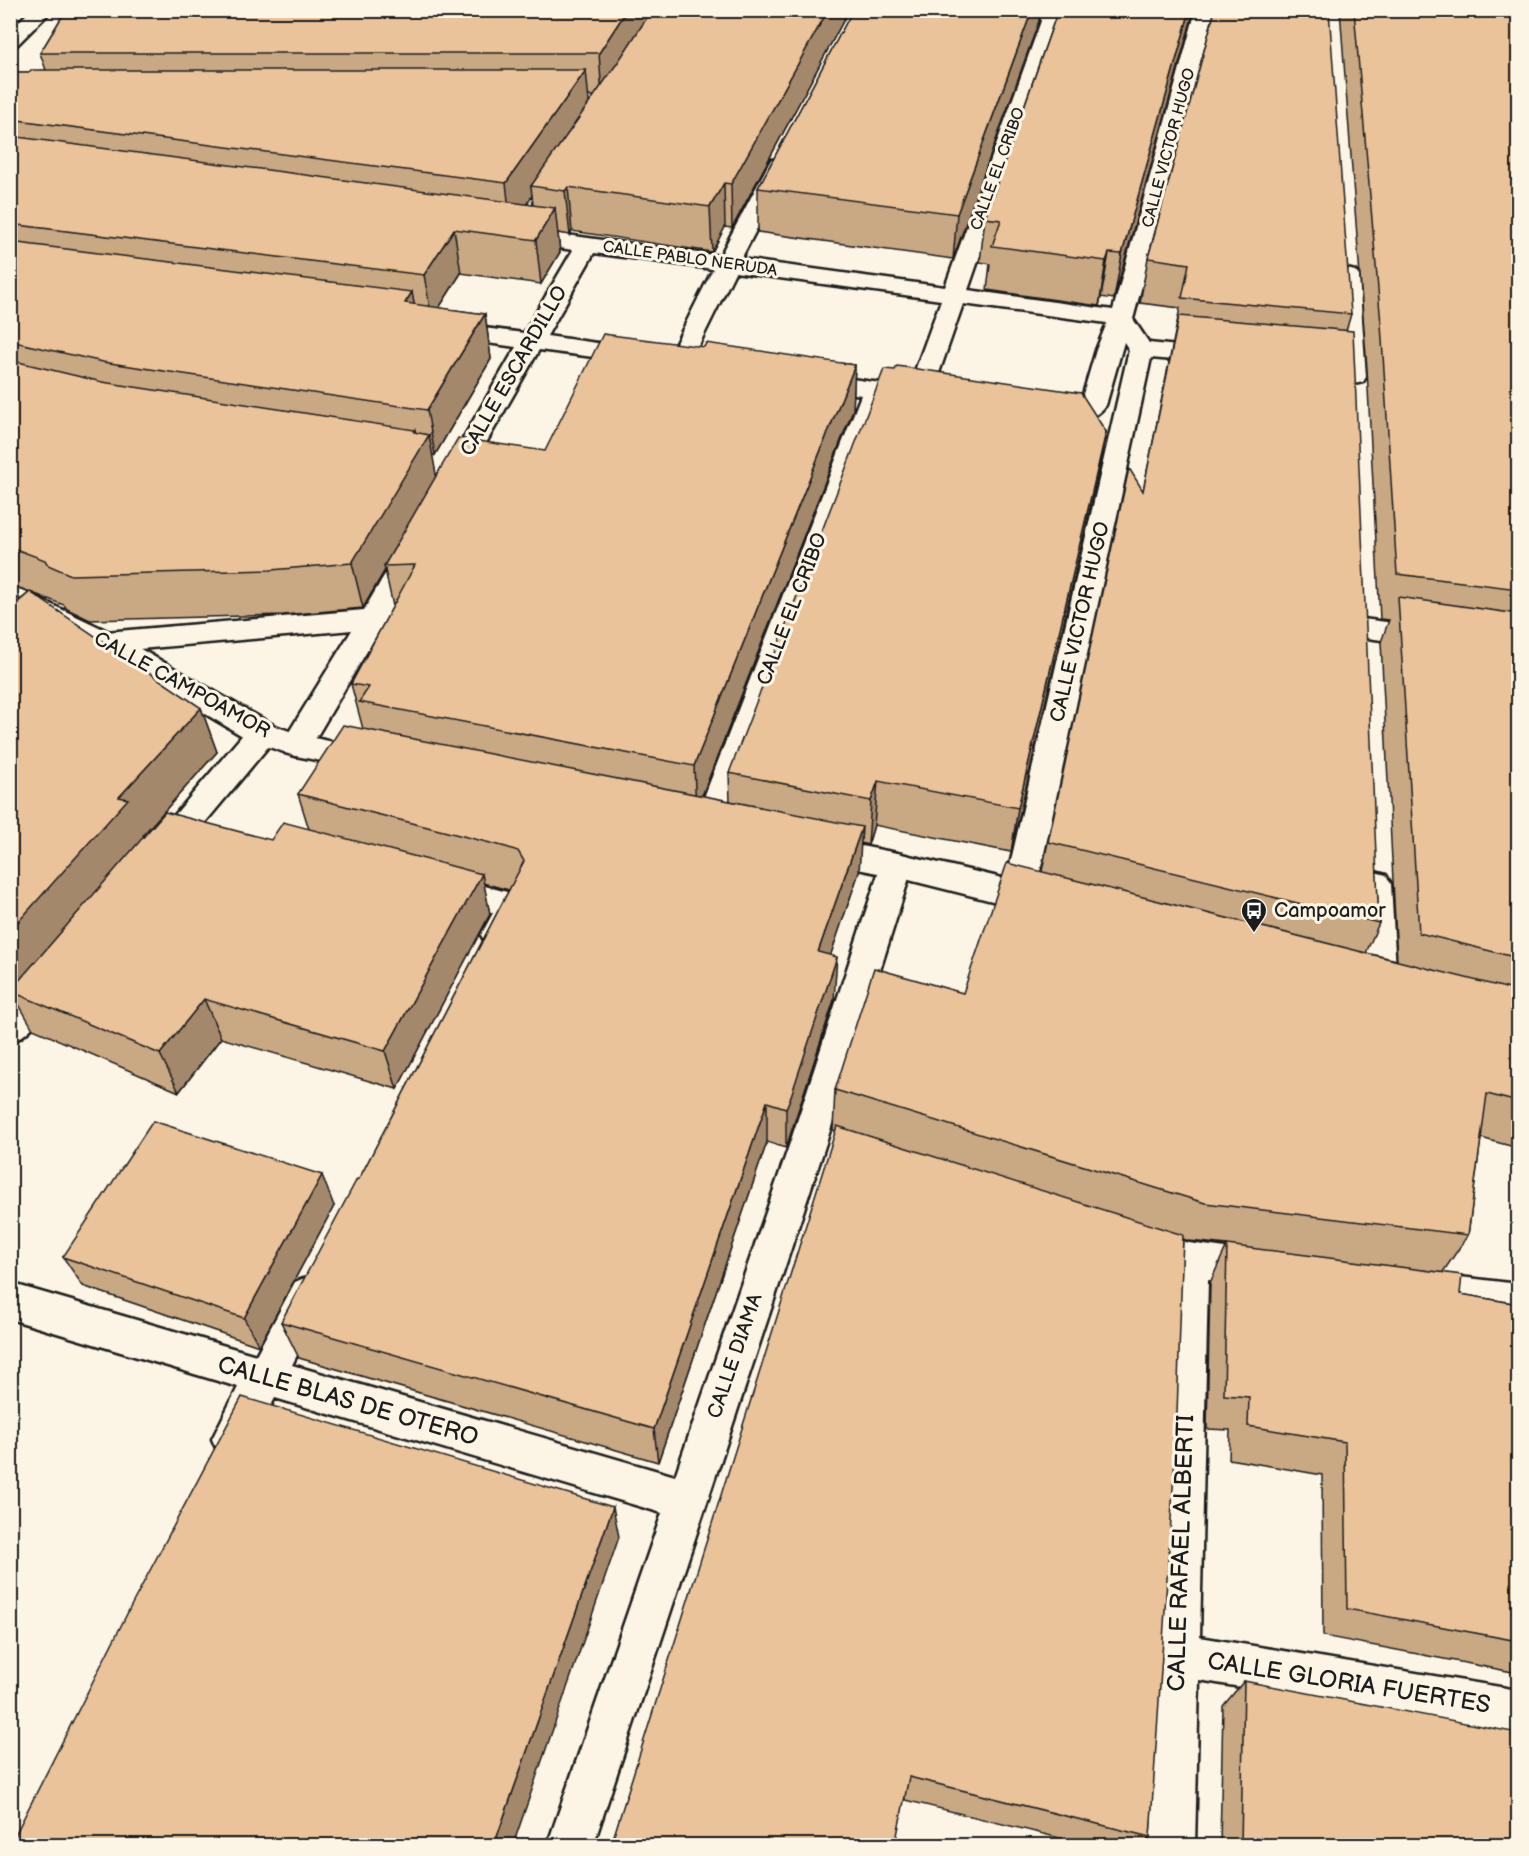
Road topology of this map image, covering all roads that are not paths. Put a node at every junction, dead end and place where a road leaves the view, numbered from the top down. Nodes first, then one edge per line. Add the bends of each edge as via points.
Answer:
1 (43, 10) edge
2 (1051, 10) edge
3 (1206, 10) edge
4 (10, 41) edge
5 (789, 148) edge
6 (494, 232) edge
7 (587, 245) junction
8 (1345, 249) edge
9 (727, 264) junction
10 (953, 295) junction
11 (1120, 318) junction
12 (424, 327) edge
13 (530, 341) junction
14 (1141, 350) junction
15 (1236, 358) edge
16 (783, 376) edge
17 (876, 390) junction
18 (1355, 404) edge
19 (1020, 410) edge
20 (441, 499) edge
21 (424, 529) edge
22 (10, 594) edge
23 (53, 614) junction
24 (373, 619) junction
25 (1363, 629) edge
26 (27, 638) edge
27 (106, 642) junction
28 (1518, 649) edge
29 (262, 733) junction
30 (296, 745) junction
31 (399, 766) edge
32 (190, 820) junction
33 (224, 830) edge
34 (741, 835) edge
35 (786, 844) edge
36 (1374, 857) edge
37 (897, 865) junction
38 (143, 875) edge
39 (409, 879) edge
40 (1019, 895) junction
41 (1065, 906) edge
42 (73, 957) edge
43 (486, 959) edge
44 (1347, 980) edge
45 (10, 1029) edge
46 (1111, 1236) edge
47 (1189, 1260) junction
48 (326, 1262) edge
49 (1295, 1274) edge
50 (1401, 1287) edge
51 (10, 1301) edge
52 (1518, 1302) edge
53 (265, 1377) junction
54 (216, 1470) edge
55 (686, 1500) junction
56 (1179, 1655) junction
57 (1518, 1712) edge
58 (570, 1845) edge
59 (1172, 1845) edge

1 - 4 street
2 - 10 street, CALLE EL CRIBO via 1051,21
3 - 11 street, CALLE VICTOR HUGO
5 - 9 street
6 - 7 street, CALLE PABLO NERUDA via 524,226
7 - 9 street, CALLE PABLO NERUDA
7 - 13 street, CALLE ESCARDILLO
8 - 18 street via 1342,368
9 - 10 street, CALLE PABLO NERUDA
9 - 13 street via 691,363
10 - 11 street, CALLE PABLO NERUDA
10 - 17 street, CALLE EL CRIBO via 930,397
11 - 14 street
11 - 19 street, CALLE VICTOR HUGO via 1093,405 1075,415
12 - 13 street
13 - 20 street, CALLE ESCARDILLO via 446,467
14 - 15 street
14 - 40 street, CALLE VICTOR HUGO
16 - 17 street
17 - 34 street, CALLE EL CRIBO via 697,826
21 - 24 street
22 - 23 street, CALLE CAMPOAMOR
23 - 26 street
23 - 27 street, CALLE CAMPOAMOR
24 - 27 street
24 - 30 street
25 - 28 street
27 - 29 street, CALLE CAMPOAMOR
29 - 30 street, CALLE CAMPOAMOR
29 - 32 street
30 - 31 street, CALLE CAMPOAMOR
32 - 33 street
32 - 38 street
35 - 37 street
36 - 44 street via 1391,991
37 - 40 street
37 - 55 street, CALLE DIAMA via 826,1145
39 - 43 street via 513,906
40 - 41 street
42 - 45 street
46 - 47 street
47 - 49 street
47 - 56 street, CALLE RAFAEL ALBERTI
48 - 53 street
50 - 52 street
51 - 53 street, CALLE BLAS DE OTERO
53 - 54 street
53 - 55 street, CALLE BLAS DE OTERO
55 - 58 street, CALLE DIAMA
56 - 57 street, CALLE GLORIA FUERTES
56 - 59 street, CALLE RAFAEL ALBERTI

